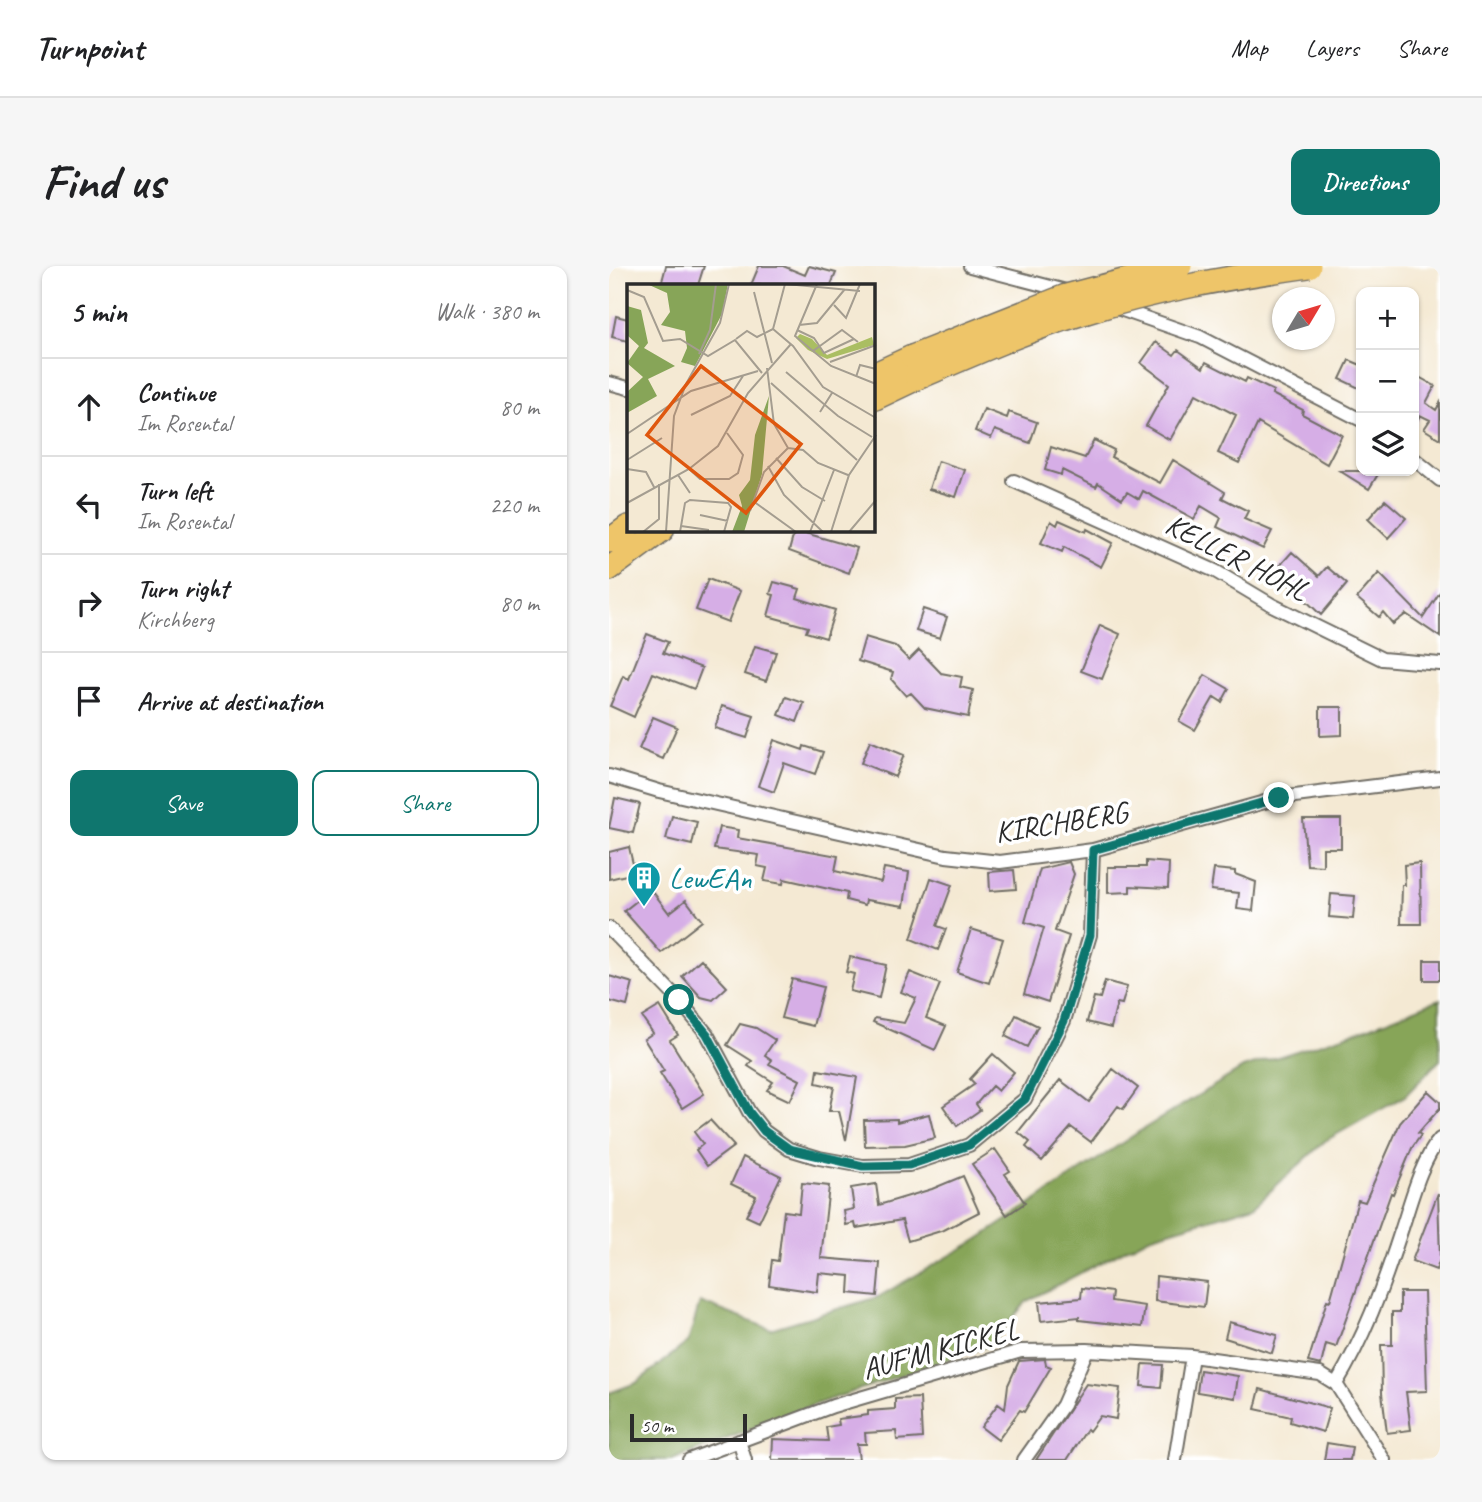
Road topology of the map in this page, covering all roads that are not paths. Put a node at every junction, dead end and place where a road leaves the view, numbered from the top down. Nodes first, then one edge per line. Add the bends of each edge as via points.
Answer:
1 (970, 266) edge
2 (1180, 266) edge
3 (1309, 266) edge
4 (914, 367) junction
5 (875, 375) edge
6 (609, 383) edge
7 (627, 388) edge
8 (875, 397) edge
9 (1356, 417) edge
10 (1419, 463) edge
11 (1440, 480) edge
12 (1014, 481) dead end
13 (627, 528) edge
14 (659, 532) edge
15 (609, 541) edge
16 (609, 569) edge
17 (1440, 664) edge
18 (609, 776) edge
19 (1440, 778) edge
20 (1093, 850) junction
21 (609, 928) edge
22 (1440, 1139) edge
23 (1087, 1350) junction
24 (1192, 1356) junction
25 (1336, 1384) junction
26 (739, 1441) junction
27 (689, 1460) edge
28 (745, 1460) edge
29 (1024, 1460) edge
30 (1175, 1460) edge
31 (1384, 1460) edge

1 - 9 street via 1053,286 1200,337
2 - 4 highway, bridge via 1066,296
3 - 4 highway, bridge via 1223,278 1079,314
4 - 5 highway
4 - 8 highway
6 - 7 street
10 - 11 street
12 - 17 street, KELLER HOHL via 1215,571 1272,605 1382,659
13 - 15 highway
14 - 16 highway
18 - 20 street, KIRCHBERG via 946,856 1000,862
19 - 20 street, KIRCHBERG via 1279,798
20 - 21 street via 1090,935 1064,1021 1025,1099 969,1145 909,1165 863,1166 820,1158 789,1149 764,1131 707,1034
22 - 25 street via 1415,1192 1368,1325
23 - 24 street, AUF'M KICKEL
23 - 26 street, AUF'M KICKEL via 1021,1351 833,1406
23 - 29 street via 1063,1405
24 - 25 street, AUF'M KICKEL via 1320,1374
24 - 30 street
25 - 31 street
26 - 27 street, AUF'M KICKEL
26 - 28 street

